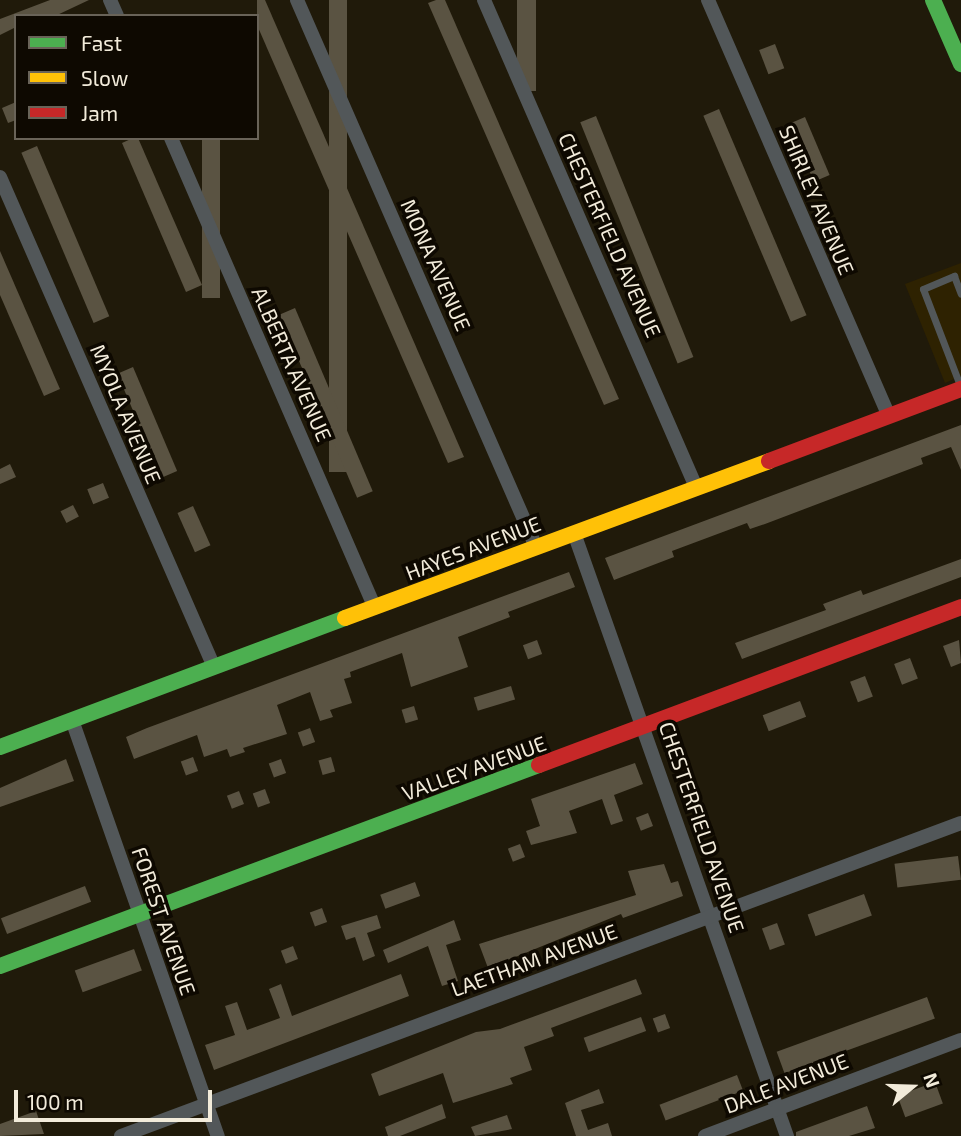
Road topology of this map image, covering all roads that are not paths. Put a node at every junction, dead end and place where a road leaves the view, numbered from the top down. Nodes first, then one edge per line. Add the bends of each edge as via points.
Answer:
1 (297, 0) edge
2 (484, 0) edge
3 (708, 0) edge
4 (933, 0) edge
5 (961, 64) edge
6 (172, 140) edge
7 (0, 177) edge
8 (961, 294) edge
9 (961, 389) edge
10 (889, 416) junction
11 (696, 487) junction
12 (574, 533) junction
13 (536, 547) junction
14 (961, 607) edge
15 (375, 608) junction
16 (214, 667) junction
17 (72, 720) junction
18 (645, 727) junction
19 (0, 747) edge
20 (961, 823) edge
21 (138, 914) junction
22 (711, 917) junction
23 (0, 966) edge
24 (961, 1040) edge
25 (207, 1104) junction
26 (777, 1109) junction
27 (121, 1136) edge
28 (218, 1136) edge
29 (705, 1136) edge
30 (787, 1136) edge

1 - 13 street, MONA AVENUE
2 - 11 street, CHESTERFIELD AVENUE
3 - 10 street, SHIRLEY AVENUE
4 - 5 street
6 - 15 street, ALBERTA AVENUE
7 - 16 street, MYOLA AVENUE
8 - 9 lane via 954,276 923,289
9 - 10 street, HAYES AVENUE
10 - 11 street, HAYES AVENUE
11 - 12 street, HAYES AVENUE
12 - 13 street, HAYES AVENUE
12 - 18 street, CHESTERFIELD AVENUE
13 - 15 street, HAYES AVENUE
14 - 18 street, VALLEY AVENUE
15 - 16 street, HAYES AVENUE
16 - 17 street, HAYES AVENUE
17 - 19 street, HAYES AVENUE
17 - 21 street, FOREST AVENUE
18 - 21 street, VALLEY AVENUE
18 - 22 street, CHESTERFIELD AVENUE
20 - 22 street, LAETHAM AVENUE
21 - 23 street, VALLEY AVENUE
21 - 25 street, FOREST AVENUE
22 - 25 street, LAETHAM AVENUE
22 - 26 street, CHESTERFIELD AVENUE
24 - 26 street, DALE AVENUE
25 - 27 street, LAETHAM AVENUE
25 - 28 street, FOREST AVENUE
26 - 29 street, DALE AVENUE
26 - 30 street, CHESTERFIELD AVENUE

